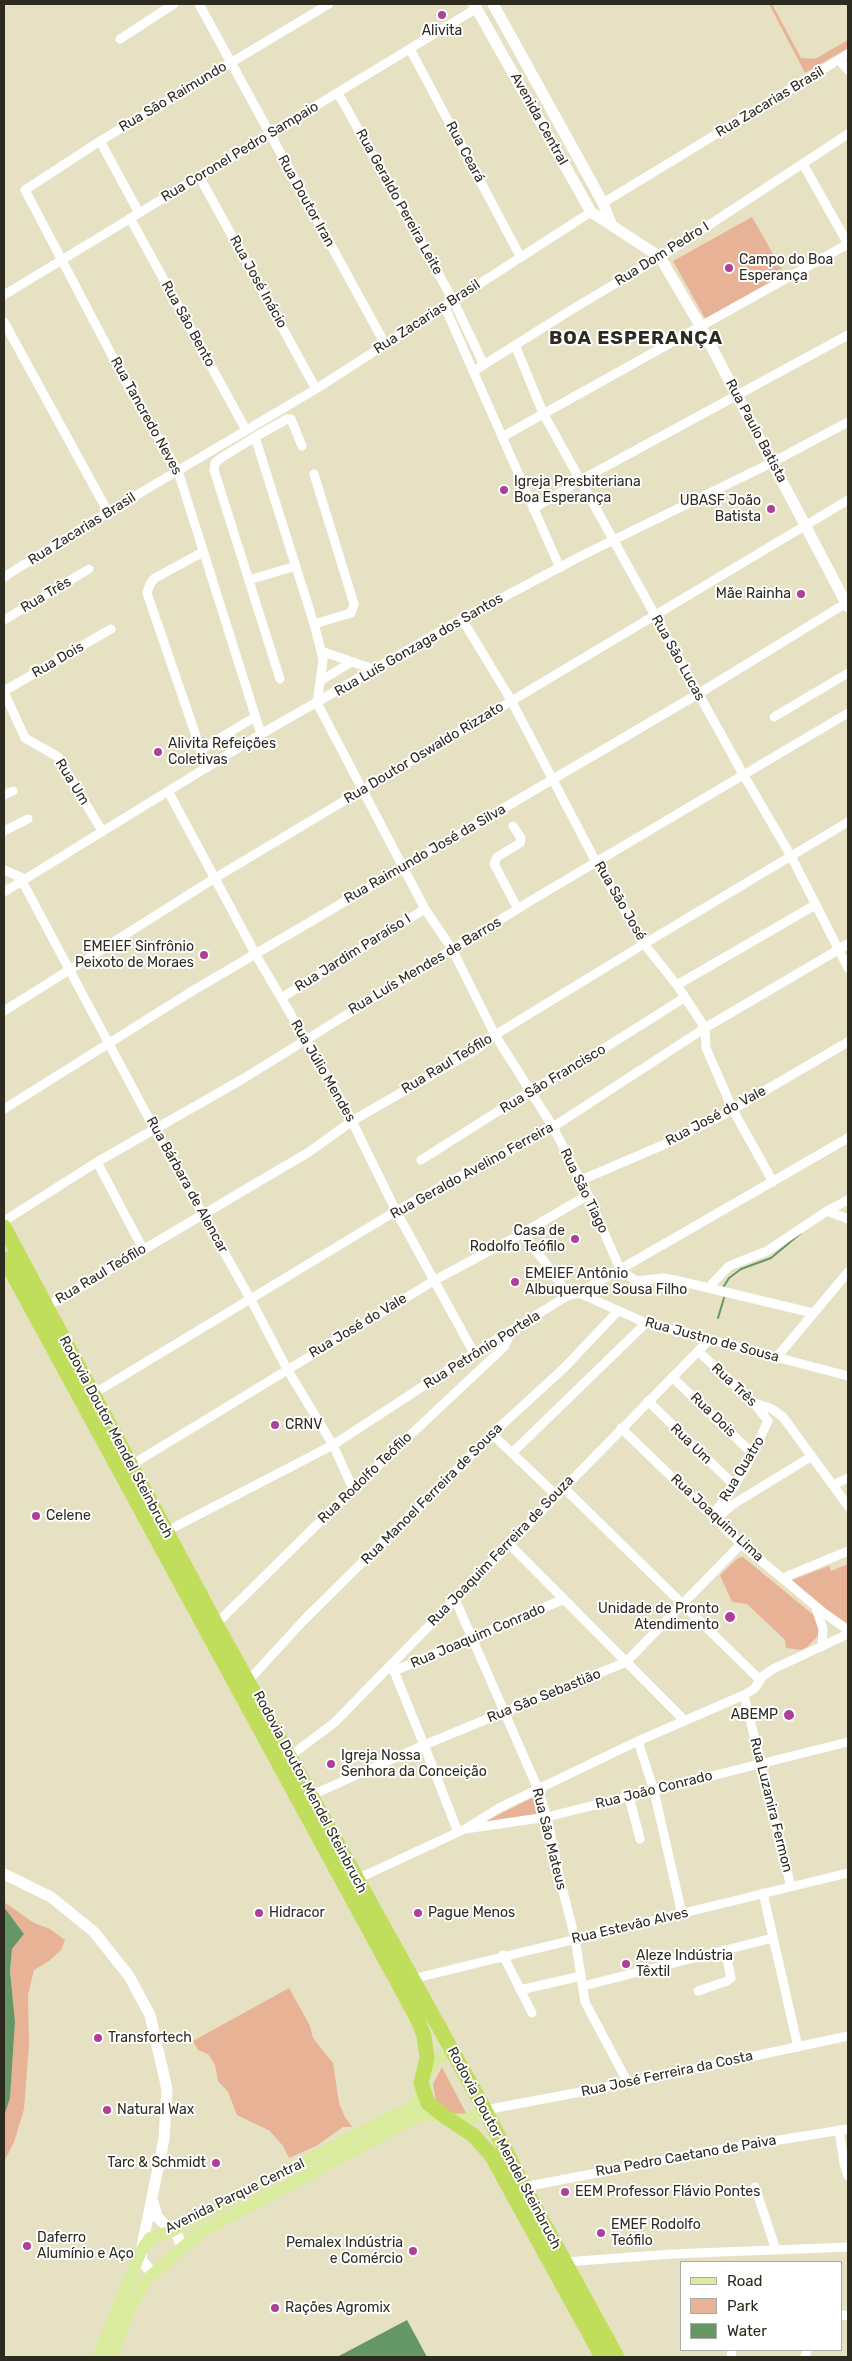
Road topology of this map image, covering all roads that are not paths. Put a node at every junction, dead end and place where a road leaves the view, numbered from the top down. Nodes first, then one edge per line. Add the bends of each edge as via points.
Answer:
1 (174, 4) edge
2 (198, 4) edge
3 (329, 4) edge
4 (493, 4) edge
5 (476, 6) edge
6 (120, 39) dead end
7 (410, 48) junction
8 (848, 54) edge
9 (839, 60) junction
10 (231, 63) junction
11 (848, 70) edge
12 (338, 93) junction
13 (270, 134) junction
14 (848, 134) edge
15 (100, 141) junction
16 (803, 164) junction
17 (200, 176) junction
18 (28, 197) joint
19 (603, 203) junction
20 (139, 212) junction
21 (591, 212) junction
22 (130, 218) junction
23 (612, 226) junction
24 (848, 244) edge
25 (520, 256) junction
26 (660, 257) junction
27 (62, 260) junction
28 (4, 295) edge
29 (453, 300) junction
30 (444, 306) junction
31 (4, 322) edge
32 (701, 327) junction
33 (848, 335) edge
34 (385, 344) junction
35 (515, 345) junction
36 (484, 365) junction
37 (474, 371) junction
38 (316, 389) junction
39 (737, 396) junction
40 (543, 413) junction
41 (848, 422) edge
42 (246, 430) junction
43 (255, 437) junction
44 (502, 437) junction
45 (302, 446) dead end
46 (773, 462) junction
47 (178, 471) junction
48 (314, 474) dead end
49 (579, 481) junction
50 (848, 500) edge
51 (533, 509) junction
52 (108, 512) junction
53 (807, 525) junction
54 (613, 541) junction
55 (203, 552) junction
56 (296, 566) junction
57 (560, 568) junction
58 (89, 569) dead end
59 (4, 577) edge
60 (249, 580) junction
61 (848, 604) edge
62 (654, 615) junction
63 (462, 619) junction
64 (4, 620) edge
65 (314, 624) junction
66 (111, 629) dead end
67 (321, 651) junction
68 (350, 663) junction
69 (373, 669) junction
70 (848, 673) edge
71 (280, 678) dead end
72 (320, 681) junction
73 (4, 692) edge
74 (698, 694) junction
75 (511, 700) junction
76 (317, 703) junction
77 (848, 713) edge
78 (255, 717) junction
79 (774, 717) dead end
80 (261, 734) junction
81 (200, 750) junction
82 (207, 768) junction
83 (743, 774) junction
84 (553, 779) junction
85 (364, 790) junction
86 (13, 791) dead end
87 (168, 791) junction
88 (4, 795) edge
89 (28, 819) dead end
90 (848, 822) edge
91 (513, 826) dead end
92 (4, 831) edge
93 (102, 831) junction
94 (791, 856) junction
95 (596, 862) junction
96 (403, 866) junction
97 (4, 870) edge
98 (215, 878) junction
99 (24, 880) junction
100 (4, 892) edge
101 (815, 905) junction
102 (426, 909) junction
103 (518, 909) junction
104 (644, 944) junction
105 (848, 944) edge
106 (452, 949) junction
107 (838, 950) junction
108 (256, 955) junction
109 (848, 968) edge
110 (70, 972) junction
111 (677, 985) junction
112 (281, 998) junction
113 (684, 998) junction
114 (4, 1011) edge
115 (705, 1028) junction
116 (495, 1035) junction
117 (304, 1040) junction
118 (848, 1042) edge
119 (109, 1044) junction
120 (530, 1091) junction
121 (4, 1109) edge
122 (733, 1110) junction
123 (352, 1121) junction
124 (553, 1127) junction
125 (155, 1130) junction
126 (848, 1138) edge
127 (421, 1160) dead end
128 (97, 1162) junction
129 (579, 1180) junction
130 (773, 1182) junction
131 (588, 1195) junction
132 (848, 1200) edge
133 (396, 1211) junction
134 (827, 1211) junction
135 (203, 1215) junction
136 (848, 1219) edge
137 (4, 1221) edge
138 (4, 1227) edge
139 (523, 1233) junction
140 (143, 1249) junction
141 (4, 1258) edge
142 (620, 1269) junction
143 (848, 1272) edge
144 (435, 1280) junction
145 (708, 1288) junction
146 (579, 1293) junction
147 (569, 1295) junction
148 (252, 1300) junction
149 (46, 1307) junction
150 (617, 1312) junction
151 (813, 1313) junction
152 (646, 1323) junction
153 (511, 1332) junction
154 (708, 1341) junction
155 (698, 1351) junction
156 (474, 1353) junction
157 (776, 1358) junction
158 (287, 1369) junction
159 (848, 1376) edge
160 (672, 1377) junction
161 (93, 1394) junction
162 (648, 1401) junction
163 (754, 1403) junction
164 (768, 1421) joint
165 (621, 1428) junction
166 (492, 1434) junction
167 (333, 1445) junction
168 (512, 1453) junction
169 (753, 1454) junction
170 (812, 1456) junction
171 (132, 1464) junction
172 (848, 1478) edge
173 (833, 1485) junction
174 (735, 1486) junction
175 (564, 1488) junction
176 (353, 1489) junction
177 (556, 1496) junction
178 (848, 1506) edge
179 (714, 1517) junction
180 (167, 1531) junction
181 (509, 1544) junction
182 (741, 1544) junction
183 (848, 1551) edge
184 (783, 1578) junction
185 (455, 1599) junction
186 (562, 1600) junction
187 (683, 1604) junction
188 (815, 1606) junction
189 (216, 1624) junction
190 (848, 1630) edge
191 (848, 1634) edge
192 (474, 1638) junction
193 (822, 1647) junction
194 (626, 1662) junction
195 (391, 1669) junction
196 (249, 1680) junction
197 (760, 1680) junction
198 (744, 1695) junction
199 (504, 1712) junction
200 (685, 1721) junction
201 (638, 1741) junction
202 (848, 1742) edge
203 (424, 1745) junction
204 (290, 1756) junction
205 (760, 1763) junction
206 (538, 1789) junction
207 (654, 1791) junction
208 (312, 1796) junction
209 (629, 1797) junction
210 (547, 1817) junction
211 (462, 1831) junction
212 (640, 1839) dead end
213 (848, 1873) edge
214 (4, 1874) edge
215 (357, 1879) junction
216 (791, 1887) junction
217 (763, 1893) junction
218 (682, 1914) junction
219 (575, 1938) junction
220 (773, 1938) junction
221 (726, 1950) junction
222 (503, 1955) junction
223 (581, 1976) junction
224 (412, 1978) junction
225 (582, 1986) junction
226 (520, 1990) junction
227 (698, 1991) dead end
228 (532, 2013) dead end
229 (848, 2036) edge
230 (798, 2047) junction
231 (454, 2054) junction
232 (421, 2083) junction
233 (628, 2083) junction
234 (485, 2110) junction
235 (444, 2116) junction
236 (844, 2129) edge
237 (848, 2176) edge
238 (524, 2187) junction
239 (754, 2187) dead end
240 (152, 2198) junction
241 (172, 2230) junction
242 (182, 2246) junction
243 (848, 2247) edge
244 (776, 2250) junction
245 (141, 2251) junction
246 (565, 2262) junction
247 (152, 2273) junction
248 (98, 2357) edge
249 (112, 2357) edge
250 (602, 2357) edge
251 (617, 2357) edge

1 - 6 street
2 - 10 street, Rua Doutor Iran
3 - 10 street, Rua São Raimundo
4 - 19 street, Avenida Central
5 - 7 street, Rua Coronel Pedro Sampaio
5 - 21 street, Avenida Central
7 - 12 street, Rua Coronel Pedro Sampaio
7 - 25 street, Rua Ceará
8 - 9 street, Rua Zacarias Brasil
9 - 11 street
9 - 19 street, Rua Zacarias Brasil
10 - 13 street, Rua Doutor Iran
10 - 15 street, Rua São Raimundo
12 - 13 street, Rua Coronel Pedro Sampaio
12 - 29 street, Rua Geraldo Pereira Leite
13 - 17 street, Rua Coronel Pedro Sampaio
13 - 34 street, Rua Doutor Iran
14 - 16 street, Rua Dom Pedro I
15 - 18 street, Rua São Raimundo via 27,188
15 - 20 street
16 - 24 street
16 - 26 street, Rua Dom Pedro I
17 - 20 street, Rua Coronel Pedro Sampaio
17 - 38 street, Rua José Inácio
18 - 27 street, Rua Tancredo Neves
19 - 21 street, Rua Zacarias Brasil
19 - 23 street, Avenida Central
20 - 22 street, Rua Coronel Pedro Sampaio
21 - 23 street, Avenida Central
21 - 25 street, Rua Zacarias Brasil
22 - 27 street, Rua Coronel Pedro Sampaio
22 - 42 street, Rua São Bento
23 - 26 street, Avenida Central
24 - 32 street
25 - 29 street, Rua Zacarias Brasil
26 - 32 street, Rua Paulo Batista
26 - 35 street, Rua Dom Pedro I
27 - 28 street, Rua Coronel Pedro Sampaio
27 - 47 street, Rua Tancredo Neves via 129,388
29 - 30 street, Rua Zacarias Brasil
29 - 36 street, Rua Geraldo Pereira Leite
30 - 34 street, Rua Zacarias Brasil
30 - 37 street
31 - 52 street
32 - 39 street, Rua Paulo Batista
32 - 40 street
33 - 39 street
34 - 38 street, Rua Zacarias Brasil
35 - 36 street, Rua Dom Pedro I
35 - 40 street, Rua São Lucas
36 - 37 street, Rua Dom Pedro I
37 - 44 street
38 - 42 street, Rua Zacarias Brasil
39 - 46 street, Rua Paulo Batista
39 - 49 street
40 - 44 street
40 - 49 street, Rua São Lucas
41 - 46 street, Rua Luís Gonzaga dos Santos
42 - 47 street, Rua Zacarias Brasil
43 - 45 street via 288,419
43 - 56 street
43 - 60 street via 221,458 215,463 214,470
44 - 51 street
46 - 53 street, Rua Paulo Batista
46 - 54 street, Rua Luís Gonzaga dos Santos
47 - 52 street, Rua Zacarias Brasil
47 - 55 street, Rua Tancredo Neves
48 - 65 street via 354,604 351,613
49 - 51 street
49 - 54 street, Rua São Lucas
50 - 53 street, Rua Doutor Oswaldo Rizzato
51 - 57 street
52 - 59 street, Rua Zacarias Brasil
53 - 61 street, Rua Paulo Batista
53 - 62 street, Rua Doutor Oswaldo Rizzato
54 - 57 street, Rua Luís Gonzaga dos Santos
54 - 62 street, Rua São Lucas
55 - 78 street, Rua Tancredo Neves
55 - 81 street via 156,578 147,588
56 - 60 street
56 - 65 street
57 - 63 street, Rua Luís Gonzaga dos Santos
58 - 64 street, Rua Três
60 - 71 street
61 - 74 street, Rua Raimundo José da Silva
62 - 74 street, Rua São Lucas
62 - 75 street, Rua Doutor Oswaldo Rizzato
63 - 69 street, Rua Luís Gonzaga dos Santos
63 - 75 street, Rua São José
65 - 67 street
66 - 73 street, Rua Dois
67 - 68 street
67 - 72 street
68 - 69 street
68 - 72 street
69 - 76 street, Rua Luís Gonzaga dos Santos
70 - 79 street
72 - 76 street
73 - 93 street, Rua Um via 25,738 58,757
74 - 83 street, Rua São Lucas
74 - 84 street, Rua Raimundo José da Silva
75 - 84 street, Rua São José
75 - 85 street, Rua Doutor Oswaldo Rizzato
76 - 80 street, Rua Luís Gonzaga dos Santos
76 - 85 street, Rua São Tiago
77 - 83 street, Rua Luís Mendes de Barros
78 - 80 street, Rua Tancredo Neves
78 - 81 street
80 - 82 street, Rua Luís Gonzaga dos Santos
81 - 82 street
82 - 87 street, Rua Luís Gonzaga dos Santos
83 - 94 street, Rua São Lucas
83 - 95 street, Rua Luís Mendes de Barros
84 - 95 street, Rua São José
84 - 96 street, Rua Raimundo José da Silva
85 - 96 street, Rua São Tiago
85 - 98 street, Rua Doutor Oswaldo Rizzato
86 - 88 street
87 - 93 street, Rua Luís Gonzaga dos Santos
87 - 98 street, Rua Júlio Mendes
89 - 92 street
90 - 94 street, Rua Raul Teófilo
91 - 103 street via 521,838 520,843 497,857 494,864
93 - 99 street, Rua Luís Gonzaga dos Santos
94 - 101 street, Rua São Lucas
94 - 104 street, Rua Raul Teófilo
95 - 103 street, Rua Luís Mendes de Barros
95 - 104 street, Rua São José
96 - 102 street, Rua São Tiago
96 - 108 street, Rua Raimundo José da Silva
97 - 99 street
98 - 108 street, Rua Júlio Mendes
98 - 110 street, Rua Doutor Oswaldo Rizzato
99 - 100 street, Rua Luís Gonzaga dos Santos
99 - 110 street, Rua Bárbara de Alencar
101 - 107 street, Rua São Lucas
101 - 111 street
102 - 106 street, Rua São Tiago
102 - 112 street, Rua Jardim Paraíso I
103 - 106 street, Rua Luís Mendes de Barros
104 - 111 street, Rua São José
104 - 116 street, Rua Raul Teófilo
105 - 107 street, Rua Geraldo Avelino Ferreira
106 - 116 street, Rua São Tiago
106 - 117 street, Rua Luís Mendes de Barros
107 - 109 street, Rua São Lucas
107 - 115 street, Rua Geraldo Avelino Ferreira
108 - 112 street, Rua Júlio Mendes
108 - 119 street, Rua Raimundo José da Silva
110 - 114 street, Rua Doutor Oswaldo Rizzato
110 - 119 street, Rua Bárbara de Alencar
111 - 113 street, Rua São José
112 - 117 street, Rua Júlio Mendes
113 - 115 street, Rua São José
113 - 120 street, Rua São Francisco
115 - 122 street, Rua São José via 706,1048
115 - 124 street, Rua Geraldo Avelino Ferreira
116 - 120 street, Rua São Tiago
116 - 123 street, Rua Raul Teófilo via 477,1049
117 - 123 street, Rua Júlio Mendes
117 - 125 street, Rua Luís Mendes de Barros
118 - 122 street, Rua José do Vale
119 - 121 street, Rua Raimundo José da Silva
119 - 125 street, Rua Bárbara de Alencar
120 - 124 street, Rua São Tiago
120 - 127 street, Rua São Francisco
122 - 129 street, Rua José do Vale via 663,1145
122 - 130 street, Rua São José
123 - 133 street, Rua Júlio Mendes
123 - 135 street, Rua Raul Teófilo via 309,1152
124 - 129 street, Rua São Tiago
124 - 133 street, Rua Geraldo Avelino Ferreira
125 - 128 street, Rua Luís Mendes de Barros
125 - 135 street, Rua Bárbara de Alencar
126 - 130 street, Rua Petrônio Portela
128 - 137 street, Rua Luís Mendes de Barros
128 - 140 street
129 - 131 street, Rua São Tiago
130 - 142 street, Rua Petrônio Portela
131 - 139 street, Rua José do Vale
131 - 142 street, Rua São Tiago
132 - 134 street
133 - 144 street, Rua Júlio Mendes
133 - 148 street, Rua Geraldo Avelino Ferreira
134 - 136 street
134 - 145 street via 767,1251 729,1266
135 - 140 street, Rua Raul Teófilo
135 - 148 street, Rua Bárbara de Alencar
138 - 149 highway, Rodovia Doutor Mendel Steinbruch
139 - 144 street, Rua José do Vale
139 - 147 street
140 - 149 street, Rua Raul Teófilo
141 - 232 highway, Rodovia Doutor Mendel Steinbruch via 418,2020 427,2058
142 - 145 street, Rua São Tiago via 636,1281 663,1278
142 - 146 street, Rua Petrônio Portela
143 - 151 street
144 - 156 street, Rua Júlio Mendes
144 - 158 street, Rua José do Vale
145 - 151 street
146 - 147 street, Rua Petrônio Portela
146 - 150 street, Rua Justno de Sousa
147 - 153 street, Rua Petrônio Portela
148 - 158 street, Rua Bárbara de Alencar
148 - 161 street, Rua Geraldo Avelino Ferreira
149 - 161 highway, Rodovia Doutor Mendel Steinbruch
150 - 152 street, Rua Justno de Sousa
150 - 166 street, Rua Manoel Ferreira de Sousa via 565,1367
151 - 157 street
152 - 154 street, Rua Justno de Sousa
152 - 168 street
153 - 156 street, Rua Petrônio Portela
153 - 176 street, Rua Rodolfo Teófilo via 504,1347
154 - 155 street, Rua Joaquim Ferreira de Souza
154 - 157 street, Rua Justno de Sousa
155 - 160 street, Rua Joaquim Ferreira de Souza
155 - 163 street, Rua Três
156 - 167 street, Rua Petrônio Portela
157 - 159 street, Rua Justno de Sousa
158 - 167 street, Rua Bárbara de Alencar
158 - 171 street, Rua José do Vale
160 - 162 street, Rua Joaquim Ferreira de Souza
160 - 169 street, Rua Dois
161 - 171 highway, Rodovia Doutor Mendel Steinbruch
162 - 165 street, Rua Joaquim Ferreira de Souza
162 - 174 street, Rua Um
163 - 164 street, Rua Três
163 - 170 street via 772,1408 783,1417
164 - 169 street, Rua Quatro
165 - 175 street, Rua Joaquim Ferreira de Souza
165 - 179 street, Rua Joaquim Lima
166 - 168 street
166 - 196 street, Rua Manoel Ferreira de Sousa via 303,1621
167 - 176 street, Rua Bárbara de Alencar
167 - 180 street, Rua Petrônio Portela
168 - 177 street
169 - 174 street, Rua Quatro
170 - 173 street
170 - 179 street
171 - 180 highway, Rodovia Doutor Mendel Steinbruch
172 - 173 street
173 - 178 street
174 - 179 street, Rua Quatro
175 - 177 street, Rua Joaquim Ferreira de Souza
175 - 187 street
176 - 189 street, Rua Rodolfo Teófilo
177 - 181 street, Rua Joaquim Ferreira de Souza
179 - 182 street, Rua Joaquim Lima
180 - 189 highway, Rodovia Doutor Mendel Steinbruch
181 - 185 street, Rua Joaquim Ferreira de Souza
181 - 186 street
182 - 184 street, Rua Joaquim Lima
182 - 187 street, Rua São Sebastião
183 - 184 street
184 - 188 street, Rua Joaquim Lima
185 - 192 street, Rua São Mateus
185 - 195 street, Rua Joaquim Ferreira de Souza
186 - 192 street, Rua Joaquim Conrado
186 - 194 street
187 - 194 street, Rua São Sebastião
187 - 197 street
188 - 190 street, Rua Joaquim Lima
188 - 193 street via 823,1629
189 - 196 highway, Rodovia Doutor Mendel Steinbruch
191 - 193 street
192 - 195 street, Rua Joaquim Conrado
192 - 199 street, Rua São Mateus
193 - 197 street via 773,1669
194 - 199 street, Rua São Sebastião
194 - 200 street
195 - 203 street
195 - 204 street, Rua Joaquim Ferreira de Souza via 327,1729
196 - 204 highway, Rodovia Doutor Mendel Steinbruch
197 - 198 street
198 - 200 street
198 - 205 street, Rua Luzanira Fermon
199 - 203 street, Rua São Sebastião
199 - 206 street, Rua São Mateus
200 - 201 street
201 - 206 street
201 - 207 street
202 - 205 street, Rua João Conrado
203 - 208 street, Rua São Sebastião
203 - 211 street
204 - 208 highway, Rodovia Doutor Mendel Steinbruch
205 - 207 street, Rua João Conrado
205 - 216 street, Rua Luzanira Fermon
206 - 210 street, Rua São Mateus
206 - 211 street
207 - 209 street, Rua João Conrado
207 - 218 street
208 - 215 highway, Rodovia Doutor Mendel Steinbruch
209 - 210 street, Rua João Conrado
209 - 212 street
210 - 211 street, Rua João Conrado
210 - 219 street, Rua São Mateus via 558,1876
211 - 215 street
213 - 216 street, Rua Estevão Alves
214 - 240 street via 52,1897 78,1917 118,1960 146,2005 155,2030 167,2089 164,2139
215 - 224 highway, Rodovia Doutor Mendel Steinbruch
216 - 217 street, Rua Estevão Alves
217 - 218 street, Rua Estevão Alves
217 - 220 street
218 - 219 street, Rua Estevão Alves
219 - 222 street, Rua Estevão Alves
219 - 223 street, Rua São Mateus
220 - 221 street
220 - 230 street
221 - 225 street
221 - 227 street via 731,1978
222 - 224 street, Rua Estevão Alves
222 - 226 street
223 - 225 street, Rua São Mateus
223 - 226 street
224 - 231 highway, Rodovia Doutor Mendel Steinbruch
225 - 233 street, Rua São Mateus via 588,2008
226 - 228 street
229 - 230 street, Rua José Ferreira da Costa
230 - 233 street, Rua José Ferreira da Costa
231 - 232 main road, Avenida Parque Central via 445,2054 433,2062
231 - 234 highway, Rodovia Doutor Mendel Steinbruch
232 - 235 highway, Rodovia Doutor Mendel Steinbruch via 428,2103
232 - 241 main road, Avenida Parque Central via 420,2097 414,2105
233 - 234 street, Rua José Ferreira da Costa
234 - 235 main road, Avenida Parque Central via 469,2119
234 - 238 highway, Rodovia Doutor Mendel Steinbruch
235 - 242 main road, Avenida Parque Central via 418,2116 219,2221
235 - 250 highway, Rodovia Doutor Mendel Steinbruch via 473,2135 491,2155
236 - 237 street via 844,2163
236 - 238 street, Rua Pedro Caetano de Paiva
238 - 246 highway, Rodovia Doutor Mendel Steinbruch
239 - 244 street
240 - 241 street via 156,2214
240 - 245 street
241 - 242 street
241 - 245 main road, Avenida Parque Central via 150,2238
242 - 247 main road, Avenida Parque Central
243 - 244 street
244 - 246 street
245 - 247 street via 142,2261
245 - 248 main road, Avenida Parque Central
246 - 251 highway, Rodovia Doutor Mendel Steinbruch
247 - 249 main road, Avenida Parque Central via 138,2291

